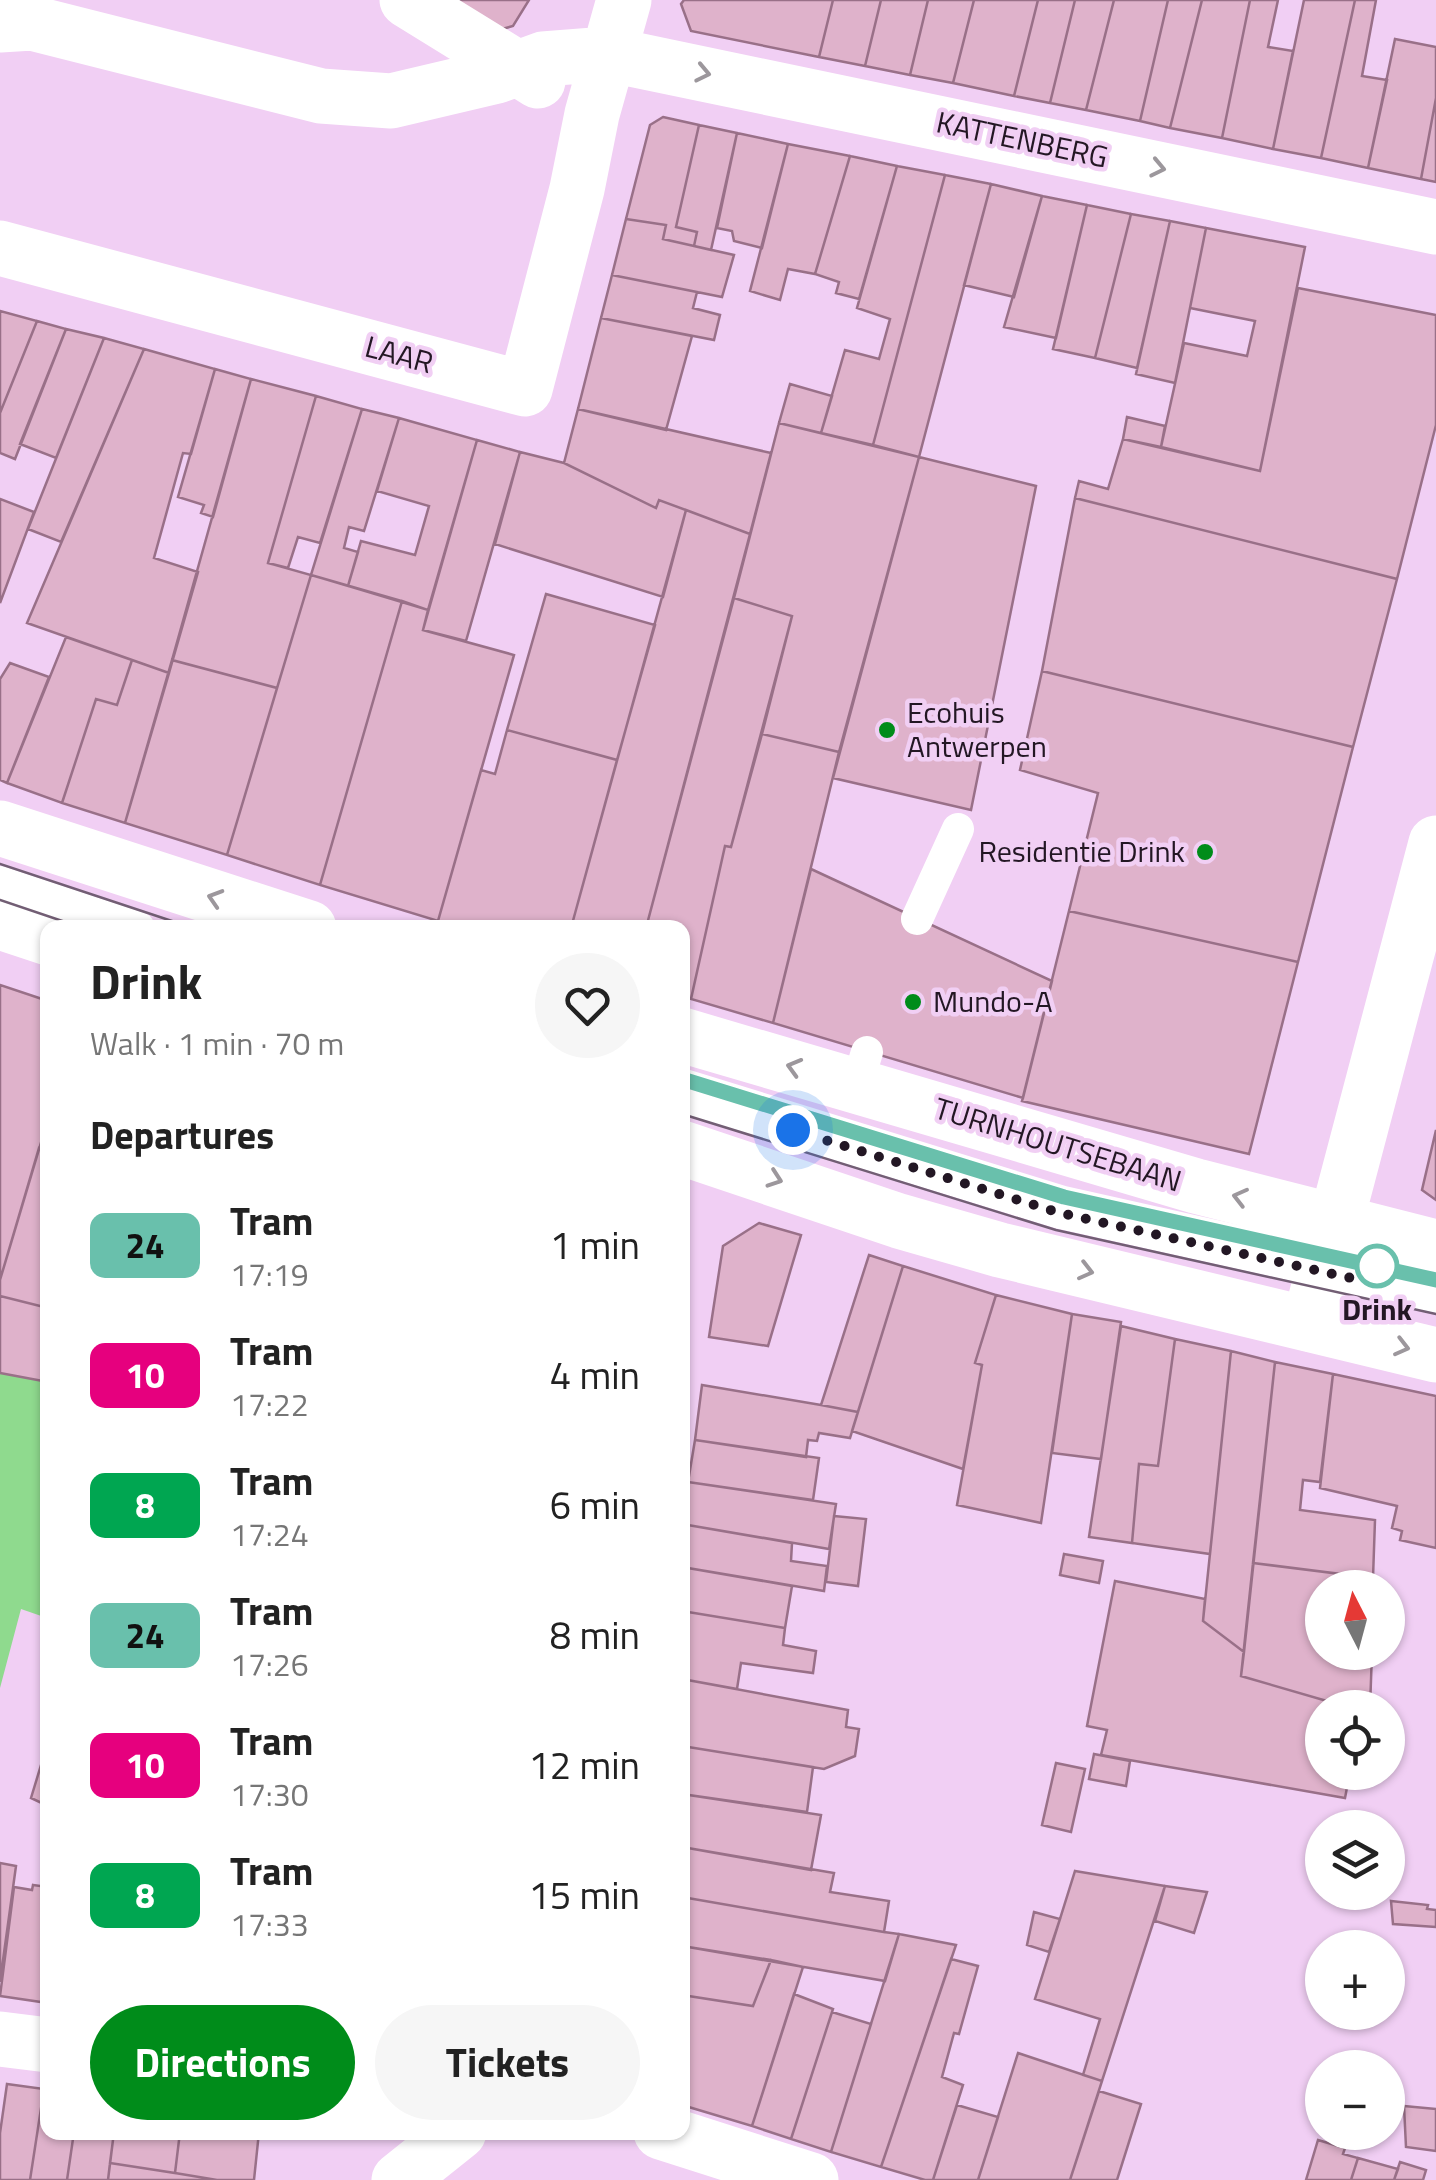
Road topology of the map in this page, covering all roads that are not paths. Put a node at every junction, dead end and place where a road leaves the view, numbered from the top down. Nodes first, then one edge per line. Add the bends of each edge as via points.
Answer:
1 (407, 0) edge
2 (624, 0) edge
3 (0, 25) edge
4 (608, 54) junction
5 (519, 68) junction
6 (592, 114) junction
7 (1436, 226) edge
8 (0, 248) edge
9 (0, 828) edge
10 (958, 829) dead end
11 (1436, 843) edge
12 (0, 882) edge
13 (917, 919) dead end
14 (115, 920) edge
15 (283, 920) edge
16 (0, 922) edge
17 (40, 935) edge
18 (690, 1036) edge
19 (691, 1116) edge
20 (1329, 1247) junction
21 (1436, 1247) edge
22 (1436, 1297) edge
23 (1309, 1324) junction
24 (1436, 1355) edge
25 (0, 2038) edge
26 (40, 2044) edge
27 (692, 2154) edge
28 (810, 2180) edge

1 - 5 street
2 - 4 street, LAAR
3 - 5 street via 32,23 321,96 391,101
4 - 5 street via 542,58
4 - 6 street, LAAR
4 -> 7 street, KATTENBERG
5 - 6 street
6 - 8 street, LAAR via 525,390
15 -> 9 street
10 - 13 lane
11 - 20 street
12 - 14 lane
16 - 17 street
20 -> 18 street, TURNHOUTSEBAAN via 1196,1186 862,1068
19 - 20 lane via 1060,1213
19 -> 23 street via 898,1221
20 - 21 street, TURNHOUTSEBAAN
20 - 22 lane
20 - 23 street
23 -> 24 street
25 - 26 street
27 - 28 street

